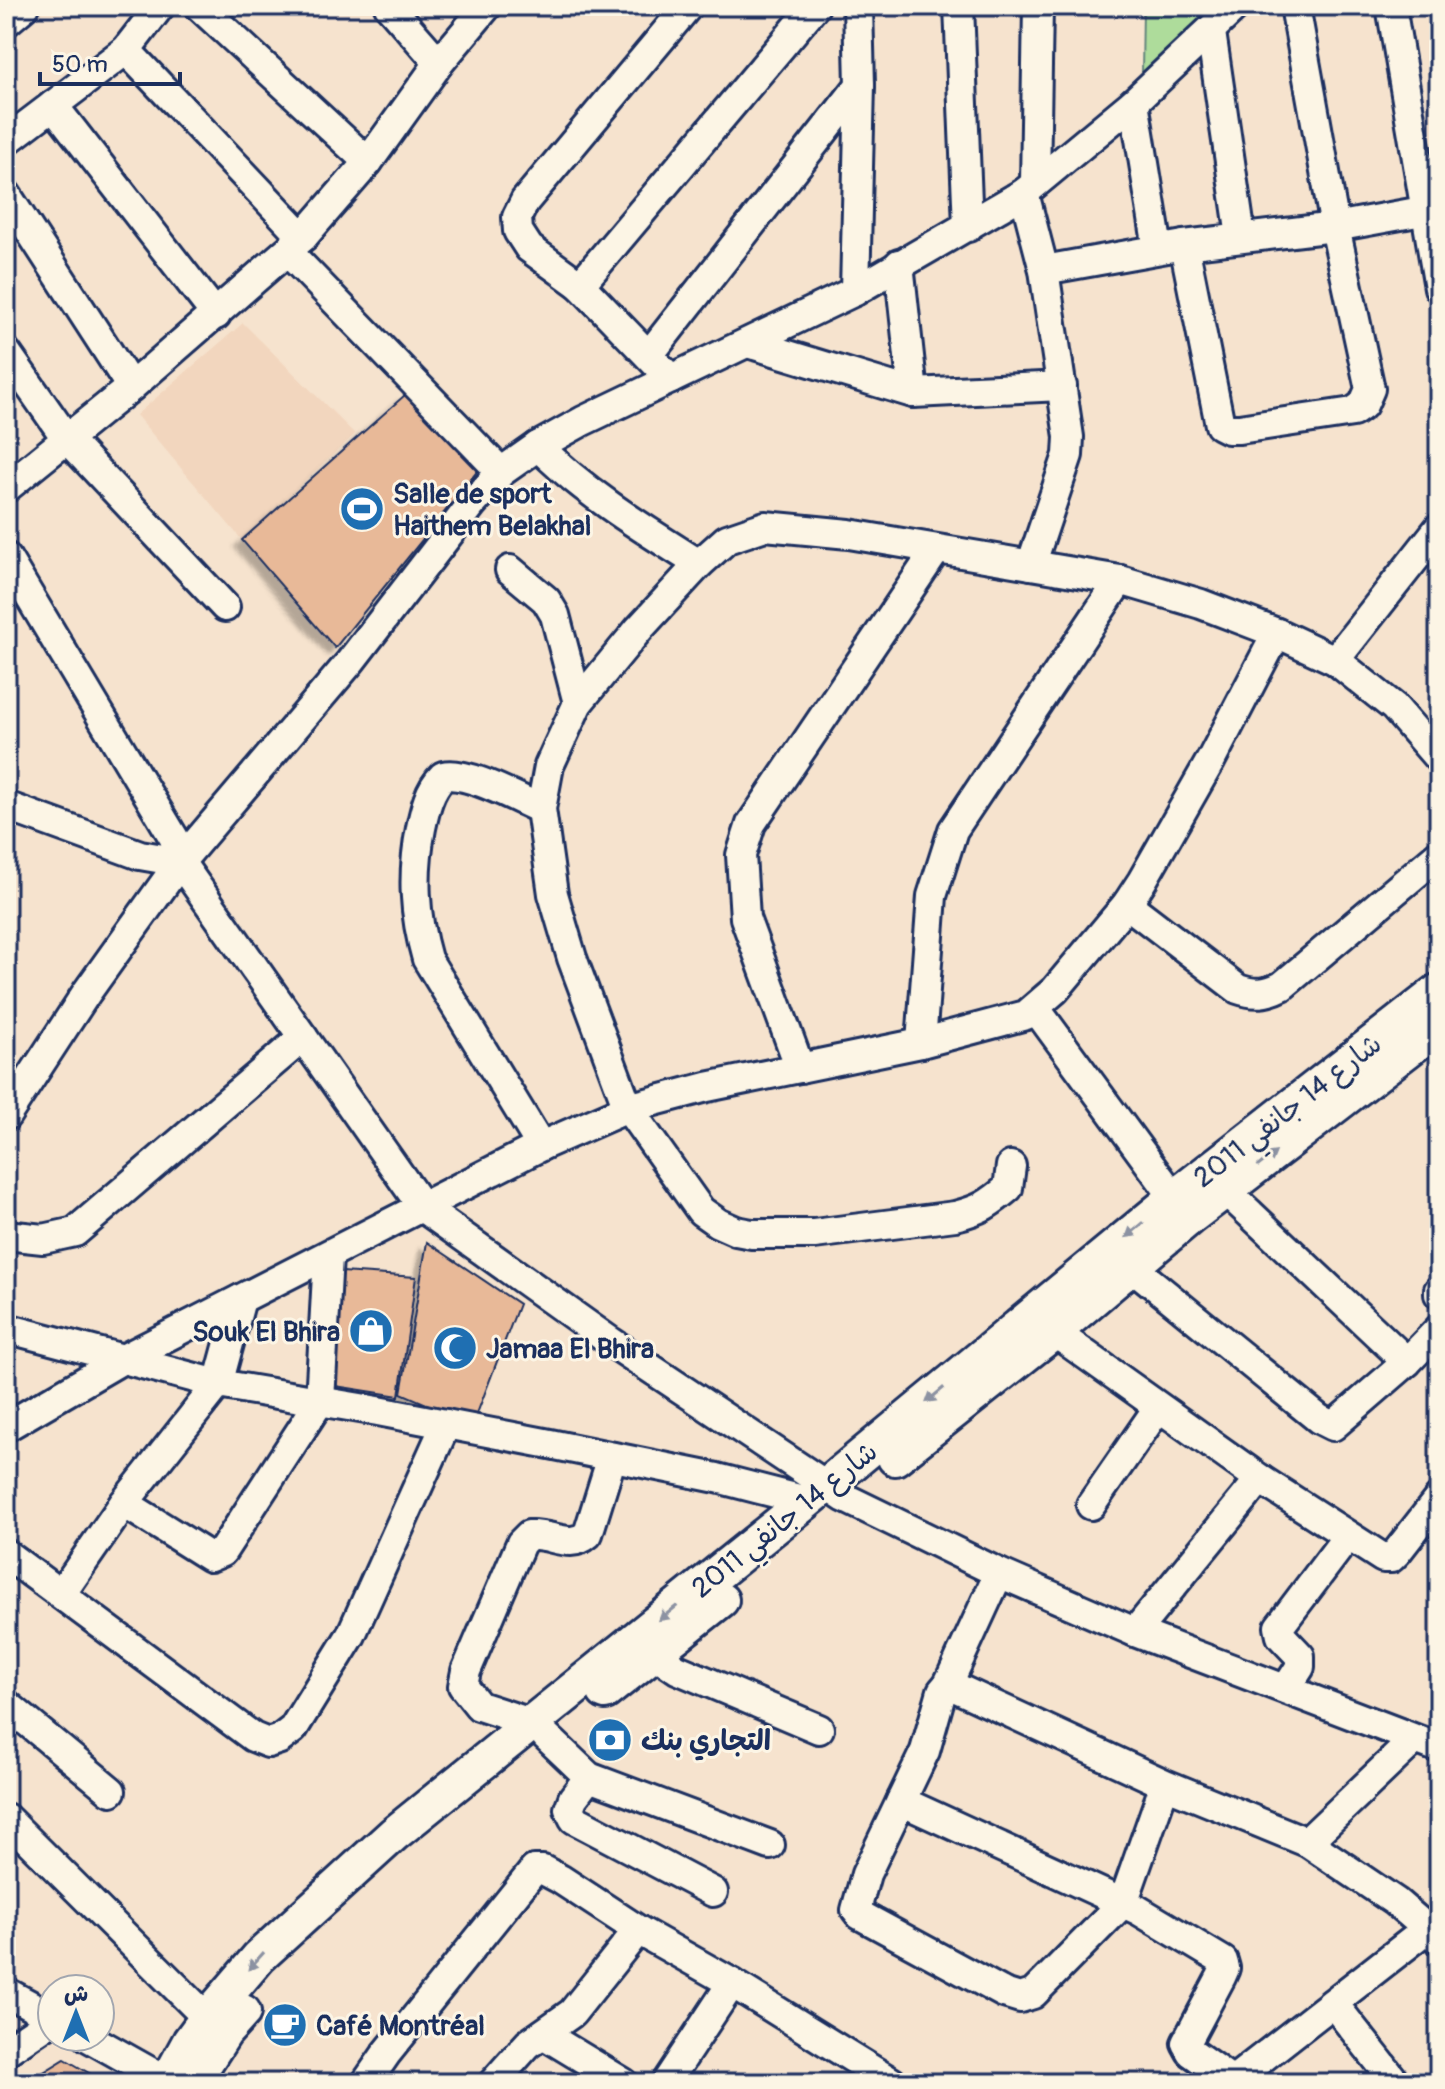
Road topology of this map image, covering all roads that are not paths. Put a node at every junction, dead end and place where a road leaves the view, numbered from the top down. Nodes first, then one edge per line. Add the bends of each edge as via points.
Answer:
1 (25, 6) edge
2 (160, 6) edge
3 (199, 6) edge
4 (389, 6) edge
5 (487, 6) edge
6 (688, 6) edge
7 (815, 6) edge
8 (858, 6) edge
9 (959, 6) edge
10 (1038, 6) edge
11 (1236, 6) edge
12 (1295, 6) edge
13 (1391, 6) edge
14 (6, 22) edge
15 (1211, 32) junction
16 (126, 50) junction
17 (439, 63) junction
18 (860, 85) junction
19 (1134, 102) junction
20 (53, 105) junction
21 (6, 141) edge
22 (368, 162) junction
23 (1030, 188) junction
24 (6, 194) edge
25 (1433, 209) edge
26 (968, 227) junction
27 (1335, 227) junction
28 (1241, 237) junction
29 (295, 245) junction
30 (1171, 247) junction
31 (899, 264) junction
32 (1044, 270) junction
33 (580, 285) junction
34 (1439, 288) edge
35 (855, 291) junction
36 (216, 315) junction
37 (748, 343) junction
38 (6, 352) edge
39 (649, 355) junction
40 (671, 379) junction
41 (1062, 386) junction
42 (131, 387) junction
43 (913, 393) junction
44 (66, 438) junction
45 (538, 446) junction
46 (501, 472) junction
47 (6, 488) edge
48 (1439, 528) edge
49 (936, 550) junction
50 (6, 557) edge
51 (699, 564) junction
52 (1031, 565) junction
53 (510, 570) dead end
54 (1120, 580) junction
55 (225, 607) dead end
56 (1277, 633) junction
57 (1335, 660) junction
58 (578, 703) junction
59 (1439, 759) edge
60 (6, 806) edge
61 (541, 809) junction
62 (1439, 854) edge
63 (180, 862) junction
64 (1127, 904) junction
65 (1439, 991) edge
66 (1036, 1009) junction
67 (1439, 1026) edge
68 (303, 1037) junction
69 (921, 1043) junction
70 (800, 1068) junction
71 (628, 1108) junction
72 (6, 1116) edge
73 (541, 1146) junction
74 (1011, 1166) dead end
75 (1226, 1191) junction
76 (423, 1208) junction
77 (1182, 1208) junction
78 (6, 1235) edge
79 (328, 1256) junction
80 (1132, 1267) junction
81 (241, 1299) junction
82 (6, 1328) edge
83 (1439, 1329) edge
84 (1054, 1332) junction
85 (121, 1360) junction
86 (1407, 1362) junction
87 (218, 1384) junction
88 (320, 1401) junction
89 (1158, 1408) junction
90 (446, 1424) junction
91 (6, 1427) edge
92 (612, 1457) junction
93 (1260, 1479) junction
94 (825, 1496) junction
95 (124, 1503) junction
96 (1091, 1505) dead end
97 (1434, 1513) edge
98 (1347, 1537) junction
99 (6, 1554) edge
100 (999, 1573) junction
101 (61, 1594) junction
102 (1135, 1632) junction
103 (655, 1654) junction
104 (948, 1684) junction
105 (1286, 1689) junction
106 (6, 1704) edge
107 (819, 1729) dead end
108 (538, 1730) junction
109 (1432, 1745) edge
110 (589, 1777) junction
111 (1165, 1784) junction
112 (111, 1791) dead end
113 (901, 1801) junction
114 (6, 1818) edge
115 (1307, 1842) junction
116 (770, 1845) dead end
117 (713, 1892) dead end
118 (1123, 1903) junction
119 (638, 1930) junction
120 (1436, 1930) edge
121 (732, 1983) junction
122 (6, 1992) edge
123 (1333, 2003) junction
124 (36, 2009) edge
125 (207, 2018) junction
126 (36, 2029) edge
127 (543, 2034) junction
128 (6, 2051) edge
129 (116, 2052) edge
130 (612, 2080) edge
131 (174, 2083) edge
132 (366, 2083) edge
133 (493, 2083) edge
134 (666, 2083) edge
135 (893, 2083) edge
136 (1235, 2083) edge
137 (1396, 2083) edge

1 - 14 street
2 - 16 street
3 - 22 street
4 - 17 street
5 - 17 street
6 - 33 street via 517,217 518,231 529,248
7 - 33 street
8 - 18 street
9 - 26 street
10 - 23 street
11 - 15 street
12 - 27 street
13 - 25 street
15 - 19 street
15 - 28 street
16 - 20 street
16 - 29 street
17 - 22 street
18 - 35 street
18 - 39 street
19 - 23 street
19 - 30 street
20 - 21 street
20 - 36 street
22 - 29 street
23 - 26 street
23 - 32 street
24 - 42 street
25 - 27 street
25 - 34 street
26 - 31 street
27 - 28 street
27 - 30 street via 1370,389 1366,400 1353,412 1239,429 1220,425 1217,417
28 - 30 street
29 - 36 street
29 - 46 street
30 - 32 street
31 - 35 street
31 - 43 street
32 - 41 street
33 - 39 street
35 - 37 street
36 - 42 street
37 - 40 street
37 - 43 street
38 - 44 street
39 - 40 street
40 - 45 street
41 - 43 street
41 - 52 street via 1068,455
42 - 44 street
44 - 47 street
44 - 55 street
45 - 46 street
45 - 51 street via 569,477
46 - 63 street via 350,662
48 - 57 street
49 - 51 street via 765,526 727,539
49 - 52 street
49 - 70 street via 751,824 741,855 751,942
50 - 63 street via 174,838
51 - 58 street
52 - 54 street
53 - 58 street via 546,600 555,615
54 - 56 street
54 - 69 street via 953,830 932,896
56 - 57 street
56 - 64 street
57 - 59 street via 1394,707
58 - 61 street via 549,766
60 - 63 street via 140,855
61 - 71 street via 553,894
61 - 73 street via 482,783 443,776 426,803 414,880 427,959
62 - 64 street via 1269,992 1238,989
63 - 68 street
63 - 72 street
64 - 66 street
65 - 77 main road, شارع 14 جانفي 2011
66 - 69 street
66 - 77 street
75 -> 67 main road, شارع 14 جانفي 2011
68 - 76 street
68 - 78 street via 75,1232 43,1239
69 - 70 street
70 - 71 street
71 - 73 street
71 - 74 street via 701,1211 752,1234 814,1234 975,1211 1008,1188
73 - 76 street
75 - 77 main road, شارع 14 جانفي 2011
75 - 86 street
76 - 79 street
76 - 94 street
77 - 80 main road, شارع 14 جانفي 2011
77 -> 94 main road, شارع 14 جانفي 2011
79 - 81 street
79 - 88 street
80 - 84 main road, شارع 14 جانفي 2011
80 - 86 street via 1333,1426
81 - 85 street
81 - 87 street
82 - 85 street
83 - 86 street
84 - 89 street
84 - 94 main road, شارع 14 جانفي 2011
85 - 87 street
85 - 91 street
87 - 88 street
87 - 95 street
88 - 90 street
88 - 95 street via 215,1557
89 - 93 street
89 - 96 street
90 - 92 street
90 - 101 street via 351,1635 293,1729 280,1739 268,1743 253,1737
92 - 94 street
92 - 108 street via 588,1534 571,1542 529,1535 521,1543 466,1671 463,1686 479,1706
93 - 98 street
93 - 102 street
94 - 100 street
94 - 103 main road, شارع 14 جانفي 2011
94 -> 108 main road, شارع 14 جانفي 2011
95 - 101 street
97 - 98 street via 1391,1558
98 - 105 street via 1279,1627 1300,1656 1300,1667
99 - 101 street
100 - 102 street
100 - 104 street
102 - 105 street
103 - 107 street via 677,1669
103 - 108 main road, شارع 14 جانفي 2011
104 - 111 street
104 - 113 street
105 - 109 street
106 - 112 street
108 - 110 street
108 -> 125 main road, شارع 14 جانفي 2011 via 394,1834 333,1887 259,1957
108 - 131 main road, شارع 14 جانفي 2011 via 312,1935
109 - 115 street
110 - 116 street
110 - 117 street via 569,1809 574,1819
111 - 115 street
111 - 118 street
113 - 118 street
113 - 118 street via 866,1874 856,1910 1004,1993 1020,1998 1033,1994
114 - 125 street
115 - 120 street
118 - 136 street via 1223,1961 1221,1977 1186,2043
119 - 121 street
119 - 127 street via 572,2013
119 - 132 street via 560,1879 534,1870
120 - 123 street
121 - 134 street
121 - 135 street
122 - 124 street
123 - 136 street
123 - 137 street
125 - 131 main road, شارع 14 جانفي 2011 via 190,2041
126 - 128 street
127 - 130 street
127 - 133 street
129 - 131 street

